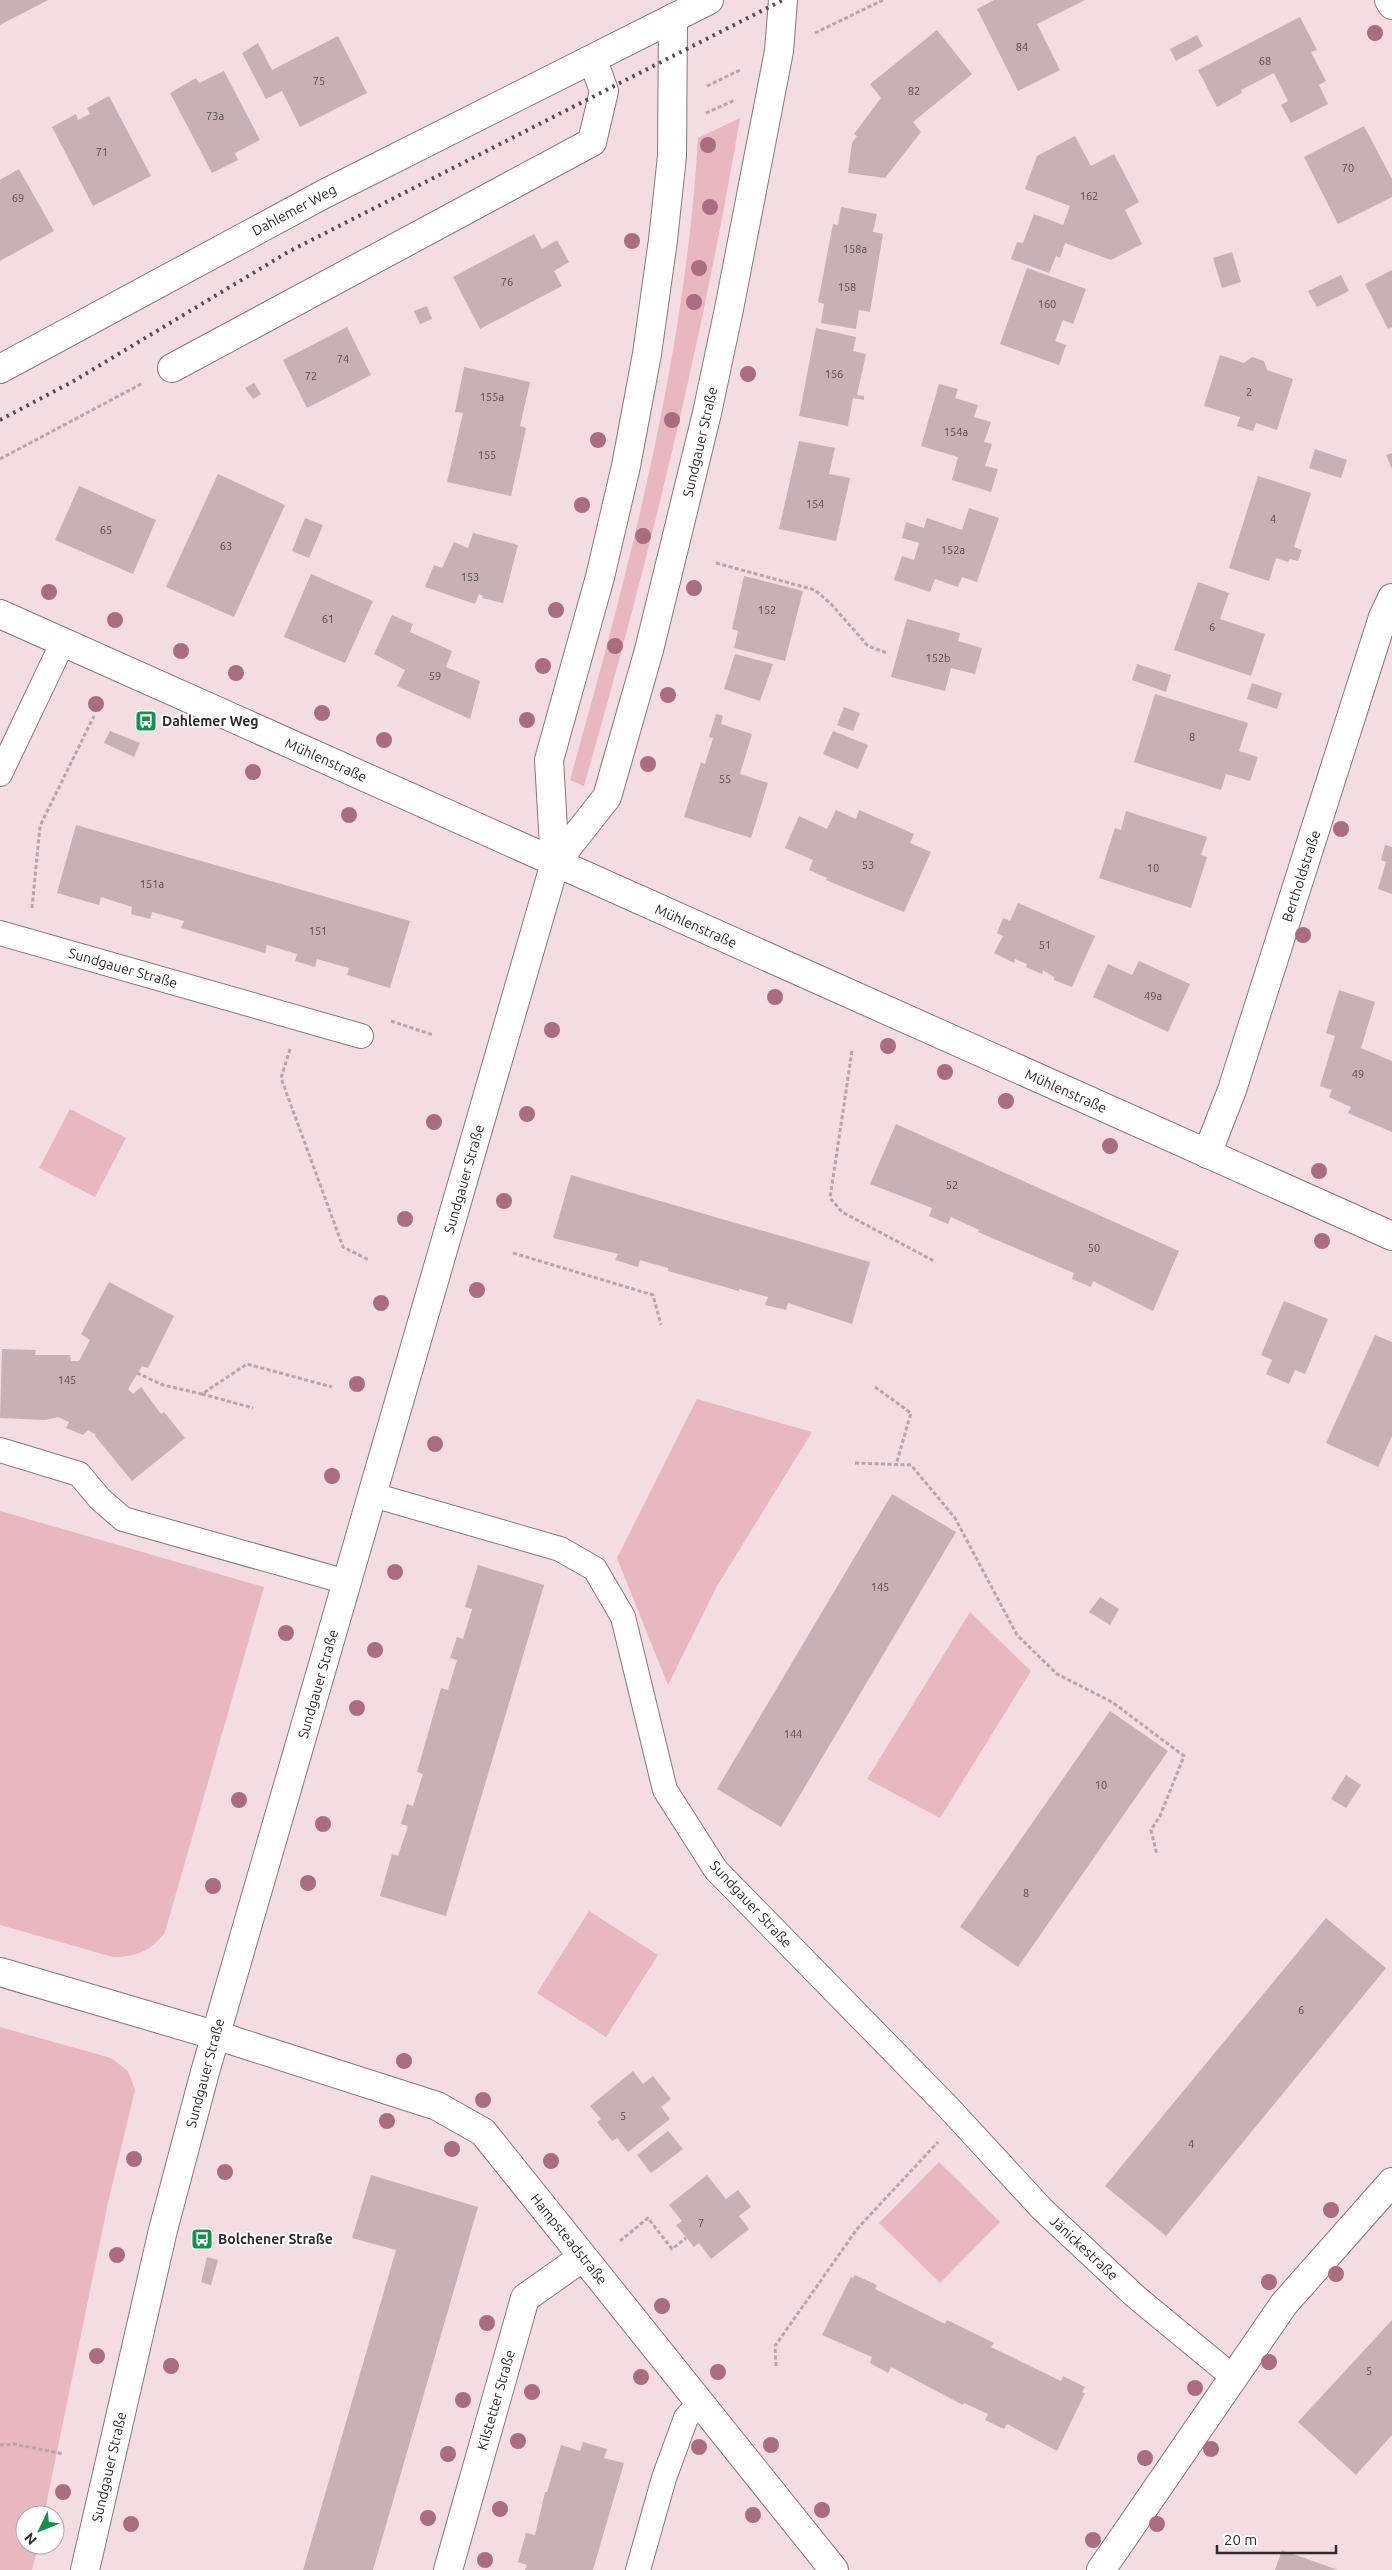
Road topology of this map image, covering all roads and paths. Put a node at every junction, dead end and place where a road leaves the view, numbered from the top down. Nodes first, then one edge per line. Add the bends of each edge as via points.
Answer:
1 (710, 0) edge
2 (783, 0) edge
3 (1390, 0) edge
4 (1392, 5) edge
5 (674, 18) junction
6 (593, 60) junction
7 (737, 99) dead end
8 (699, 117) dead end
9 (172, 368) joint
10 (0, 369) edge
11 (0, 459) edge
12 (716, 563) dead end
13 (1392, 598) edge
14 (0, 614) edge
15 (63, 642) junction
16 (887, 653) dead end
17 (94, 716) dead end
18 (0, 774) edge
19 (555, 862) junction
20 (32, 911) dead end
21 (0, 933) edge
22 (301, 1019) junction
23 (388, 1020) dead end
24 (433, 1035) dead end
25 (361, 1036) dead end
26 (852, 1051) dead end
27 (1207, 1154) junction
28 (1392, 1236) edge
29 (513, 1253) dead end
30 (369, 1260) dead end
31 (934, 1261) dead end
32 (661, 1325) dead end
33 (137, 1373) dead end
34 (332, 1387) dead end
35 (875, 1387) dead end
36 (202, 1394) junction
37 (253, 1408) dead end
38 (0, 1450) edge
39 (855, 1463) dead end
40 (896, 1465) junction
41 (373, 1495) junction
42 (348, 1582) junction
43 (1157, 1855) dead end
44 (0, 1972) edge
45 (215, 2035) junction
46 (951, 2110) junction
47 (1392, 2182) edge
48 (686, 2238) dead end
49 (620, 2240) dead end
50 (583, 2256) junction
51 (776, 2366) dead end
52 (1233, 2377) junction
53 (701, 2402) junction
54 (0, 2445) edge
55 (64, 2454) dead end
56 (85, 2570) edge
57 (448, 2570) edge
58 (638, 2570) edge
59 (834, 2570) edge
60 (1101, 2570) edge

1 - 5 street, Dahlemer Weg
2 - 19 street, Sundgauer Straße via 779,51 729,309 649,650 607,797
3 - 4 street
5 - 6 street, Dahlemer Weg
5 - 19 street, Sundgauer Straße via 672,156 661,259 626,466 600,577 549,760
6 - 9 street via 604,91 592,142
6 - 10 street, Dahlemer Weg via 324,194
7 - 8 path
9 - 11 path
12 - 16 path via 815,590 868,646
13 - 27 street, Bertholdstraße via 1383,617 1232,1090
14 - 15 street, Mühlenstraße
15 - 18 lane
15 - 19 street, Mühlenstraße
17 - 20 path via 40,826
19 - 27 street, Mühlenstraße
19 - 41 street, Sundgauer Straße
21 - 22 lane, Sundgauer Straße
22 - 25 lane, Sundgauer Straße
22 - 30 path via 281,1078 343,1247
23 - 24 path
26 - 31 path via 830,1198 842,1212
27 - 28 street, Mühlenstraße
29 - 32 path via 653,1296
33 - 36 path via 163,1385
34 - 36 path via 247,1364
35 - 40 path via 911,1413
36 - 37 path
38 - 42 lane via 79,1474 123,1519
39 - 40 path
40 - 43 path via 911,1465 955,1518 1017,1635 1057,1674 1112,1702 1184,1756 1160,1816 1151,1830
41 - 42 street, Sundgauer Straße
41 - 46 lane, Sundgauer Straße via 560,1549 595,1569 623,1617 665,1790 711,1862
42 - 45 street, Sundgauer Straße
44 - 45 street
45 - 50 street, Hampsteadstraße via 437,2106 483,2132
45 - 56 street, Sundgauer Straße via 164,2230
46 - 51 path via 933,2150 857,2228 776,2346
46 - 52 lane, Jänickestraße via 1042,2209 1136,2298
47 - 52 street via 1284,2304
48 - 49 path via 672,2249 648,2218
50 - 53 street, Hampsteadstraße
50 - 57 street, Kilstetter Straße via 525,2298
52 - 60 street
53 - 58 lane via 686,2418 664,2478
53 - 59 street, Hampsteadstraße
54 - 55 path via 14,2444

